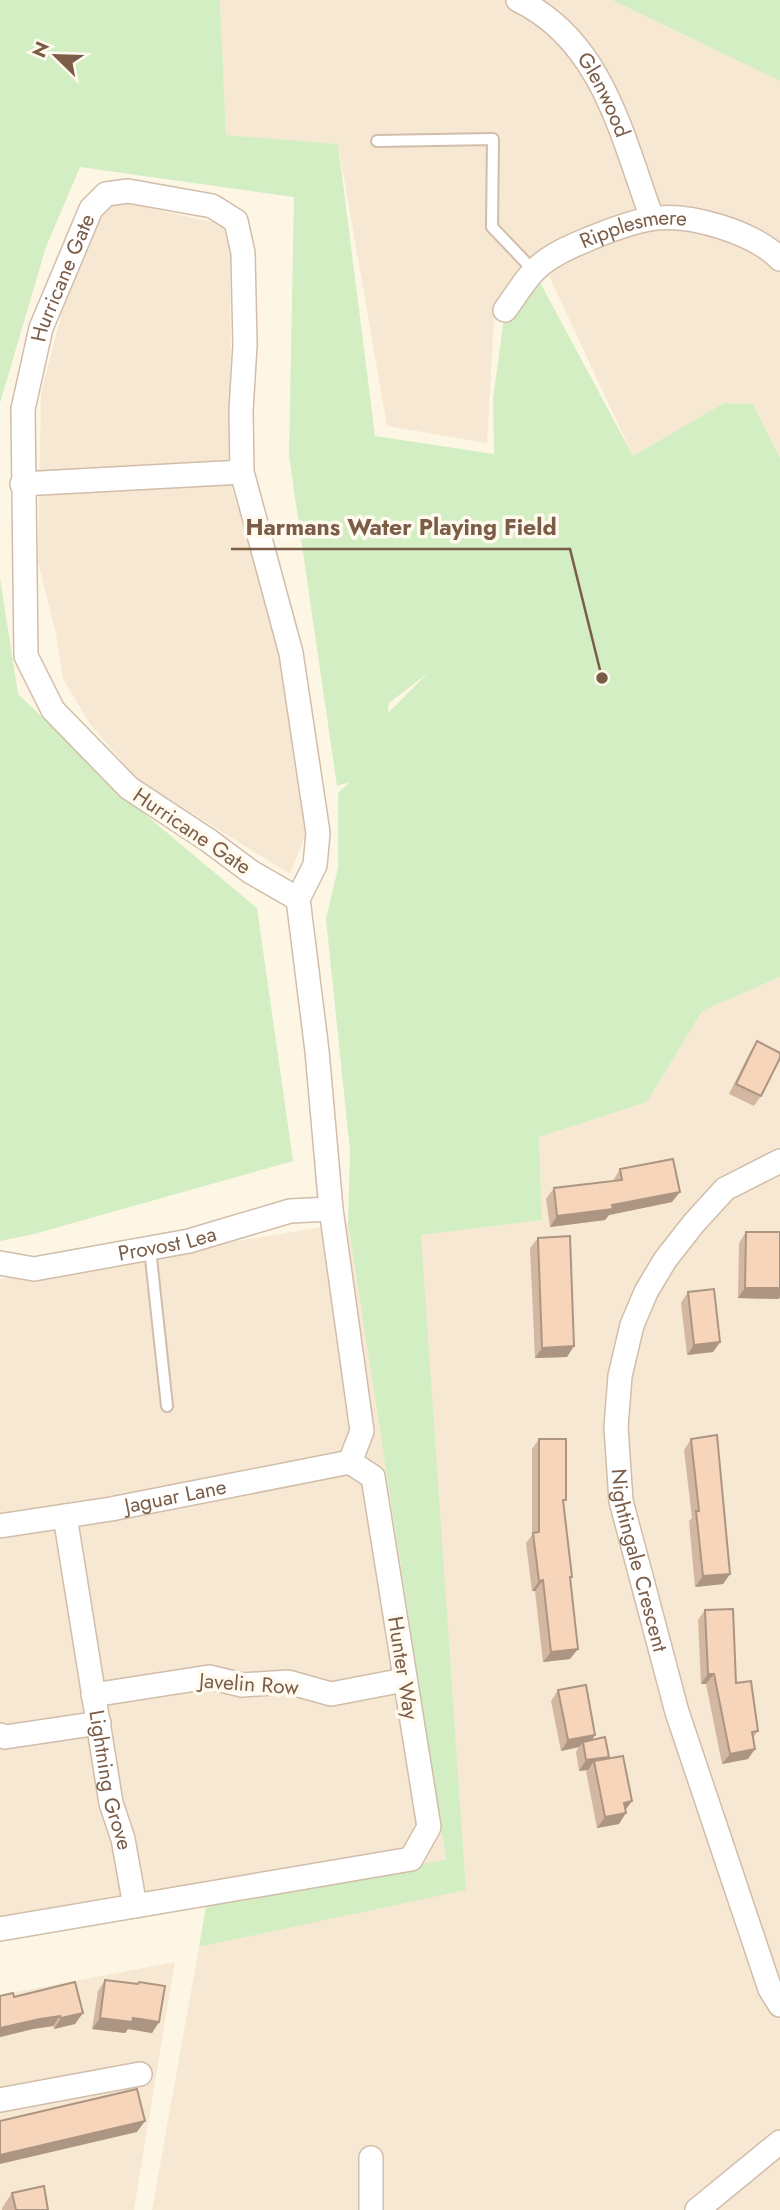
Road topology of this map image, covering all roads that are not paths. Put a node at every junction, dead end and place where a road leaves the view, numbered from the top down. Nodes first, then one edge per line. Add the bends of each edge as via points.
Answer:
1 (518, 0) edge
2 (377, 141) dead end
3 (652, 218) junction
4 (780, 259) edge
5 (534, 271) junction
6 (505, 310) dead end
7 (242, 472) junction
8 (22, 484) junction
9 (298, 899) junction
10 (780, 1161) edge
11 (331, 1209) junction
12 (150, 1249) junction
13 (0, 1263) edge
14 (167, 1406) dead end
15 (350, 1462) junction
16 (65, 1516) junction
17 (0, 1526) edge
18 (404, 1680) junction
19 (93, 1695) junction
20 (99, 1723) junction
21 (0, 1735) edge
22 (135, 1906) junction
23 (0, 1929) edge
24 (780, 2006) edge
25 (140, 2074) dead end
26 (0, 2099) edge
27 (780, 2142) edge
28 (371, 2158) dead end
29 (371, 2210) edge
30 (697, 2210) edge

1 - 3 street, Glenwood via 543,13 587,59 614,109
2 - 5 lane via 494,139 492,227
3 - 4 street, Ripplesmere via 716,224
3 - 5 street, Ripplesmere via 569,247
5 - 6 street, Ripplesmere
7 - 8 street
7 - 8 street, Hurricane Gate via 245,319 243,253 236,221 212,206 128,191 106,194 91,209 41,328 23,409
7 - 9 street, Hurricane Gate via 291,653 318,833 315,865
8 - 9 street, Hurricane Gate via 26,656 53,710 129,788
9 - 11 street
10 - 24 street, Nightingale Crescent via 725,1189 694,1223 646,1292 632,1325 620,1376 616,1427 621,1501 677,1712 770,1989
11 - 12 street, Provost Lea via 290,1211
11 - 15 street via 362,1431
12 - 13 street, Provost Lea via 34,1269
12 - 14 lane
15 - 16 street, Jaguar Lane
15 - 18 street, Hunter Way via 373,1477
16 - 17 street, Jaguar Lane
16 - 19 street, Lightning Grove
18 - 19 street, Javelin Row via 331,1694 288,1682 242,1685 209,1677
18 - 22 street, Hunter Way via 429,1827 411,1859
19 - 20 street, Lightning Grove
20 - 21 street
20 - 22 street, Lightning Grove via 111,1803 123,1839
22 - 23 street
25 - 26 street
27 - 30 street
28 - 29 street

